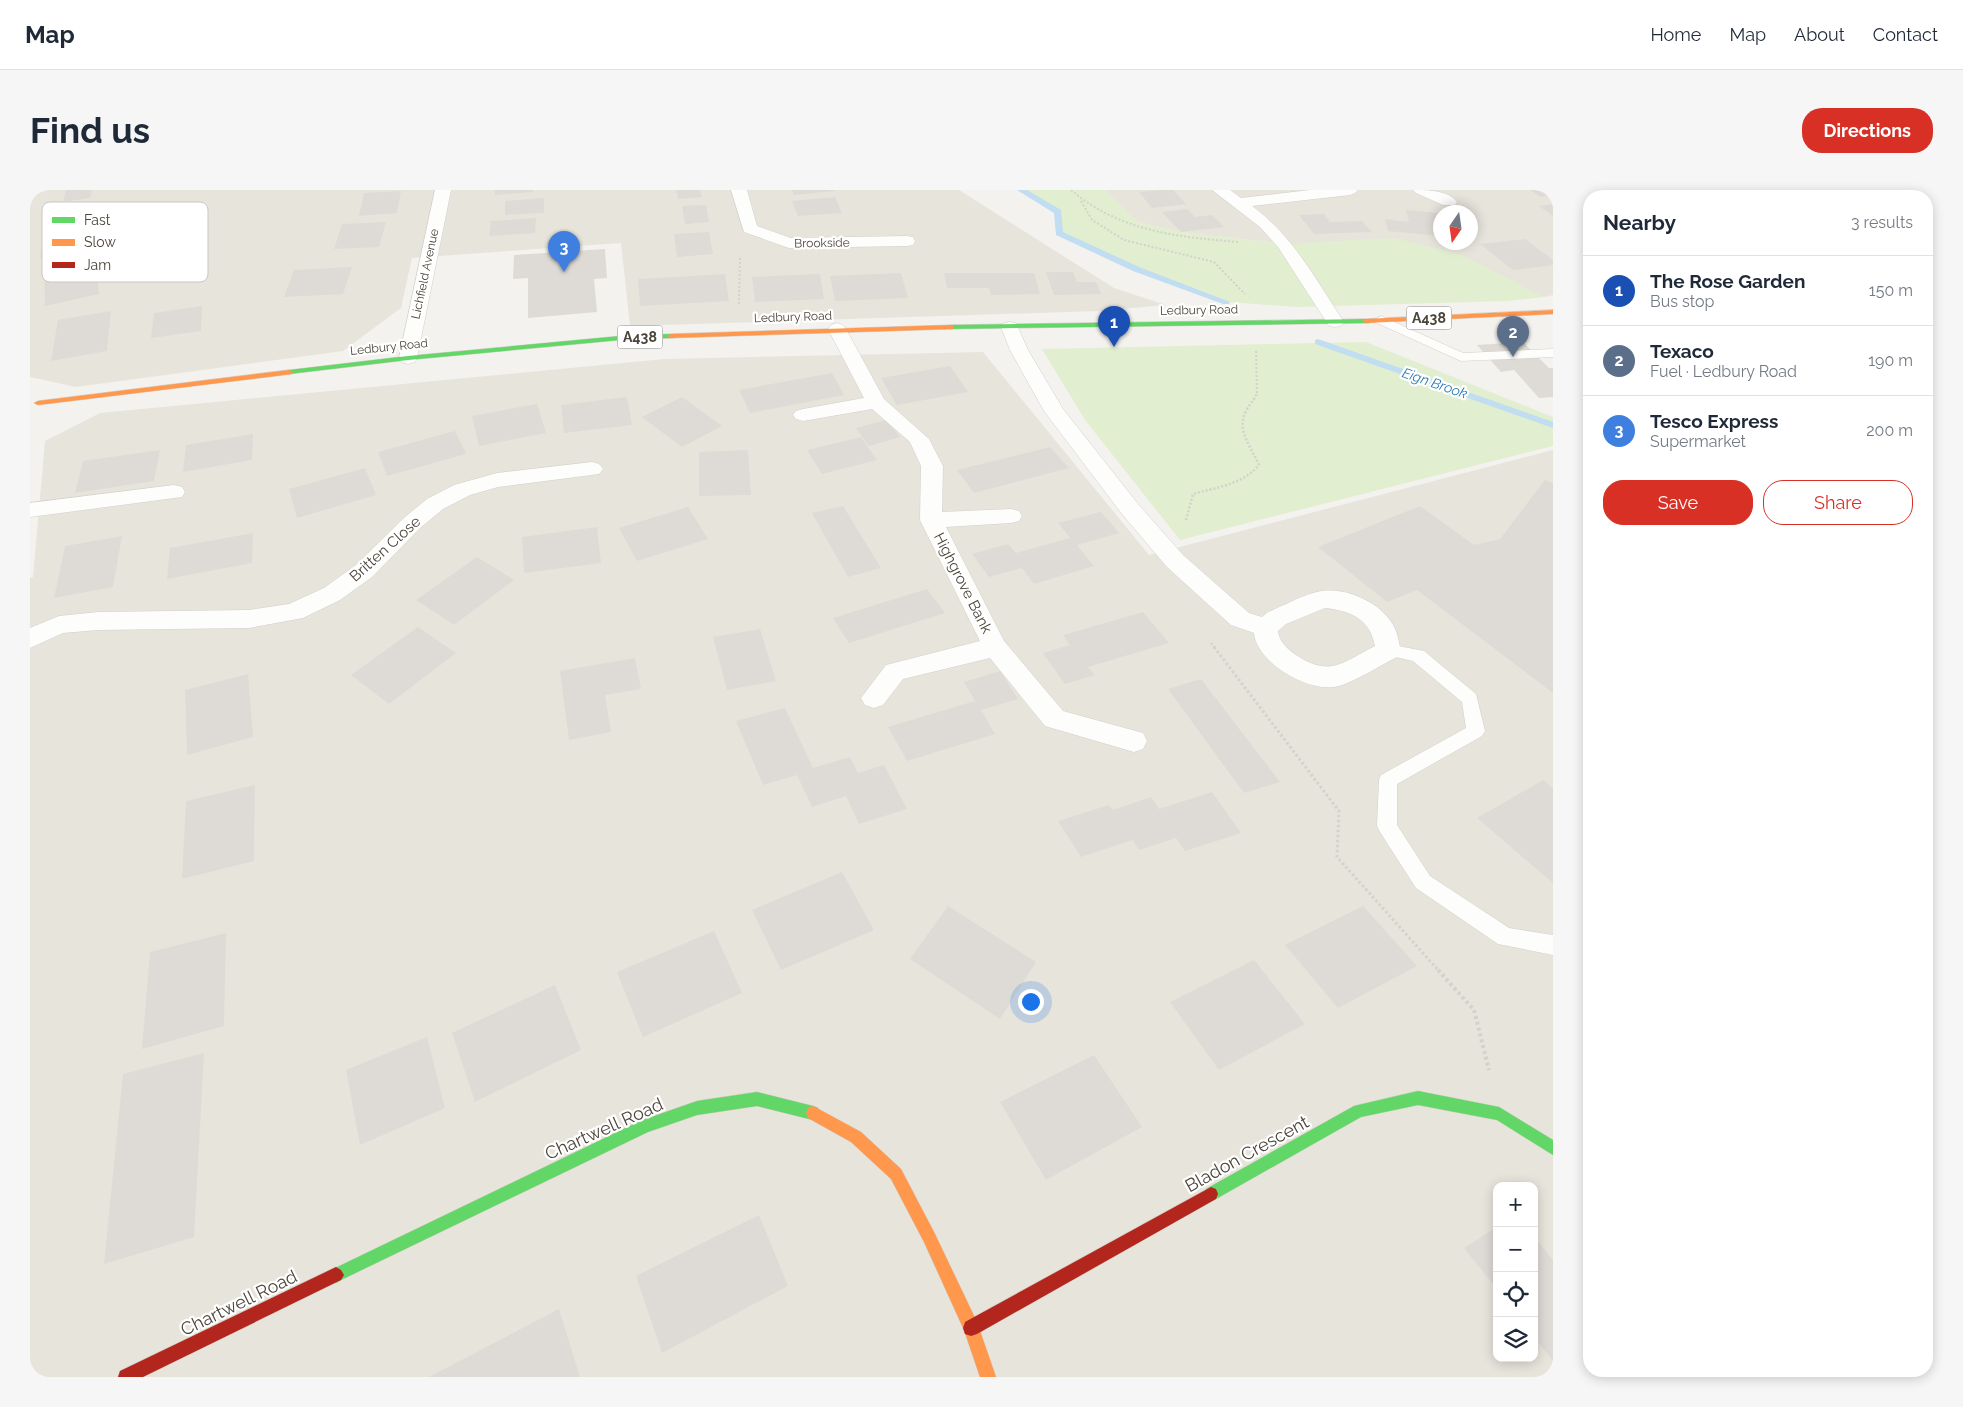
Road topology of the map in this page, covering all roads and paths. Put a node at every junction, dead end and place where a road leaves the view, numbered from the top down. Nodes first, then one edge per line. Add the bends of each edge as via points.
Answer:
1 (443, 190) edge
2 (739, 190) edge
3 (1070, 190) edge
4 (1220, 190) edge
5 (1350, 190) edge
6 (1421, 190) edge
7 (1081, 200) junction
8 (1449, 202) dead end
9 (1240, 204) junction
10 (750, 229) junction
11 (908, 241) dead end
12 (1284, 244) junction
13 (1247, 297) dead end
14 (1553, 312) edge
15 (1381, 320) junction
16 (1335, 322) junction
17 (1244, 323) junction
18 (1010, 327) junction
19 (837, 329) junction
20 (738, 332) junction
21 (1553, 353) edge
22 (408, 358) junction
23 (30, 391) edge
24 (876, 402) junction
25 (38, 403) junction
26 (803, 414) dead end
27 (33, 415) dead end
28 (592, 469) dead end
29 (174, 492) dead end
30 (30, 510) edge
31 (1011, 516) dead end
32 (931, 520) junction
33 (1175, 561) junction
34 (1266, 628) junction
35 (30, 639) edge
36 (1208, 639) dead end
37 (996, 646) junction
38 (1388, 650) junction
39 (874, 698) dead end
40 (1134, 741) dead end
41 (1553, 945) edge
42 (1499, 1114) junction
43 (1553, 1148) edge
44 (971, 1328) junction
45 (126, 1377) edge
46 (988, 1377) edge

1 - 22 street, Lichfield Avenue
2 - 10 street
3 - 7 path
4 - 9 street
5 - 9 street
6 - 8 street
7 - 12 path via 1144,229 1228,241
7 - 13 path via 1092,220 1124,240 1214,262
9 - 12 street via 1266,224
10 - 11 street, Brookside via 789,243
10 - 20 path via 741,243
12 - 16 street
14 - 15 main road, Ledbury Road / A438
15 - 16 main road, Ledbury Road / A438
15 - 21 lane via 1461,357
16 - 17 main road, Ledbury Road / A438
17 - 18 main road, Ledbury Road / A438
17 - 33 path via 1256,349 1258,379 1257,395 1246,410 1242,425 1244,439 1259,466 1252,475 1238,482 1193,494
18 - 19 main road, Ledbury Road / A438
18 - 33 street via 1054,411
19 - 20 main road, Ledbury Road / A438
19 - 24 street, Highgrove Bank
20 - 22 main road, Ledbury Road / A438 via 631,337
22 - 25 main road, Ledbury Road / A438
23 - 25 main road
24 - 26 street
24 - 32 street, Highgrove Bank via 919,439 932,466
25 - 27 main road
28 - 35 street, Britten Close via 497,480 462,490 435,504 412,523 364,571 332,594 294,612 250,619 98,621 59,625
29 - 30 street
31 - 32 street, Highgrove Bank
32 - 37 street, Highgrove Bank
33 - 34 street via 1240,619
34 - 38 street via 1267,642 1282,658 1304,673 1333,678
34 - 38 street via 1277,618 1323,599 1347,602 1370,614 1384,628
36 - 42 path via 1339,811 1337,857 1474,1010
37 - 39 street, Highgrove Bank via 895,672
37 - 40 street, Highgrove Bank via 1054,718
38 - 41 lane via 1418,656 1470,699 1476,731 1388,780 1387,826 1423,882 1505,937
42 - 43 main road, Bladon Crescent
42 - 44 main road, Bladon Crescent via 1418,1098 1359,1111
44 - 45 main road, Chartwell Road via 896,1174 856,1137 812,1113 757,1099 697,1108 645,1126
44 - 46 main road, Chartwell Road

